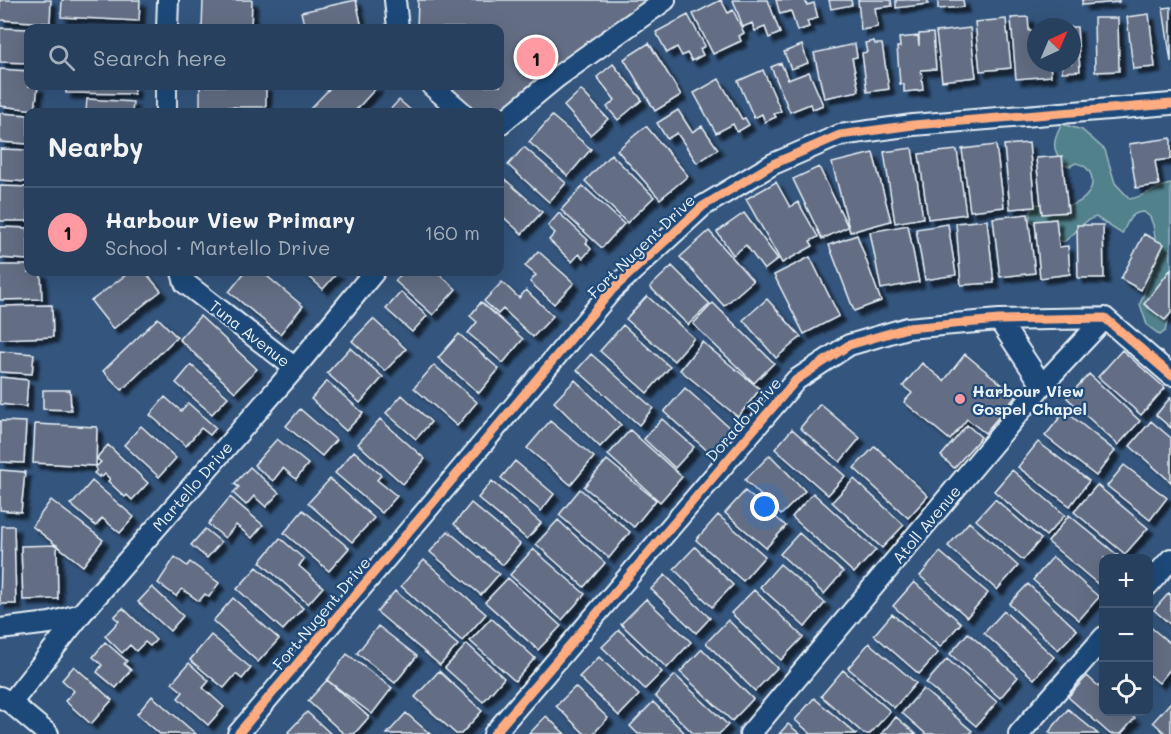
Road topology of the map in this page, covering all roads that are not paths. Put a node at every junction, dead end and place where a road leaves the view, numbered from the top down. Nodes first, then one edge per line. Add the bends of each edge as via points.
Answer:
1 (168, 0) edge
2 (396, 0) edge
3 (665, 0) edge
4 (167, 24) edge
5 (398, 24) edge
6 (166, 90) edge
7 (437, 90) edge
8 (1171, 104) edge
9 (166, 108) edge
10 (457, 108) edge
11 (504, 121) edge
12 (183, 276) edge
13 (371, 276) edge
14 (1105, 318) junction
15 (999, 320) junction
16 (295, 368) junction
17 (1171, 375) edge
18 (1042, 385) junction
19 (1171, 559) edge
20 (1153, 580) edge
21 (81, 614) junction
22 (0, 628) edge
23 (1099, 643) edge
24 (5, 700) edge
25 (48, 734) edge
26 (238, 734) edge
27 (494, 734) edge
28 (750, 734) edge
29 (1019, 734) edge

1 - 4 street
2 - 5 street
3 - 11 street via 557,77
6 - 9 street
7 - 10 street
8 - 26 street, Fort Nugent Drive via 914,125 840,135 772,164 703,206 612,290
12 - 16 street, Tuna Avenue via 185,283
13 - 16 street, Martello Drive
14 - 15 street, Dorado Drive
14 - 17 street
14 - 18 street, Atoll Avenue
15 - 18 street
15 - 27 street, Dorado Drive via 907,328 849,345 796,380
16 - 21 street, Martello Drive
18 - 28 street, Atoll Avenue
19 - 20 street
21 - 22 street via 50,623
21 - 24 street, Martello Drive
23 - 29 street
24 - 25 street

